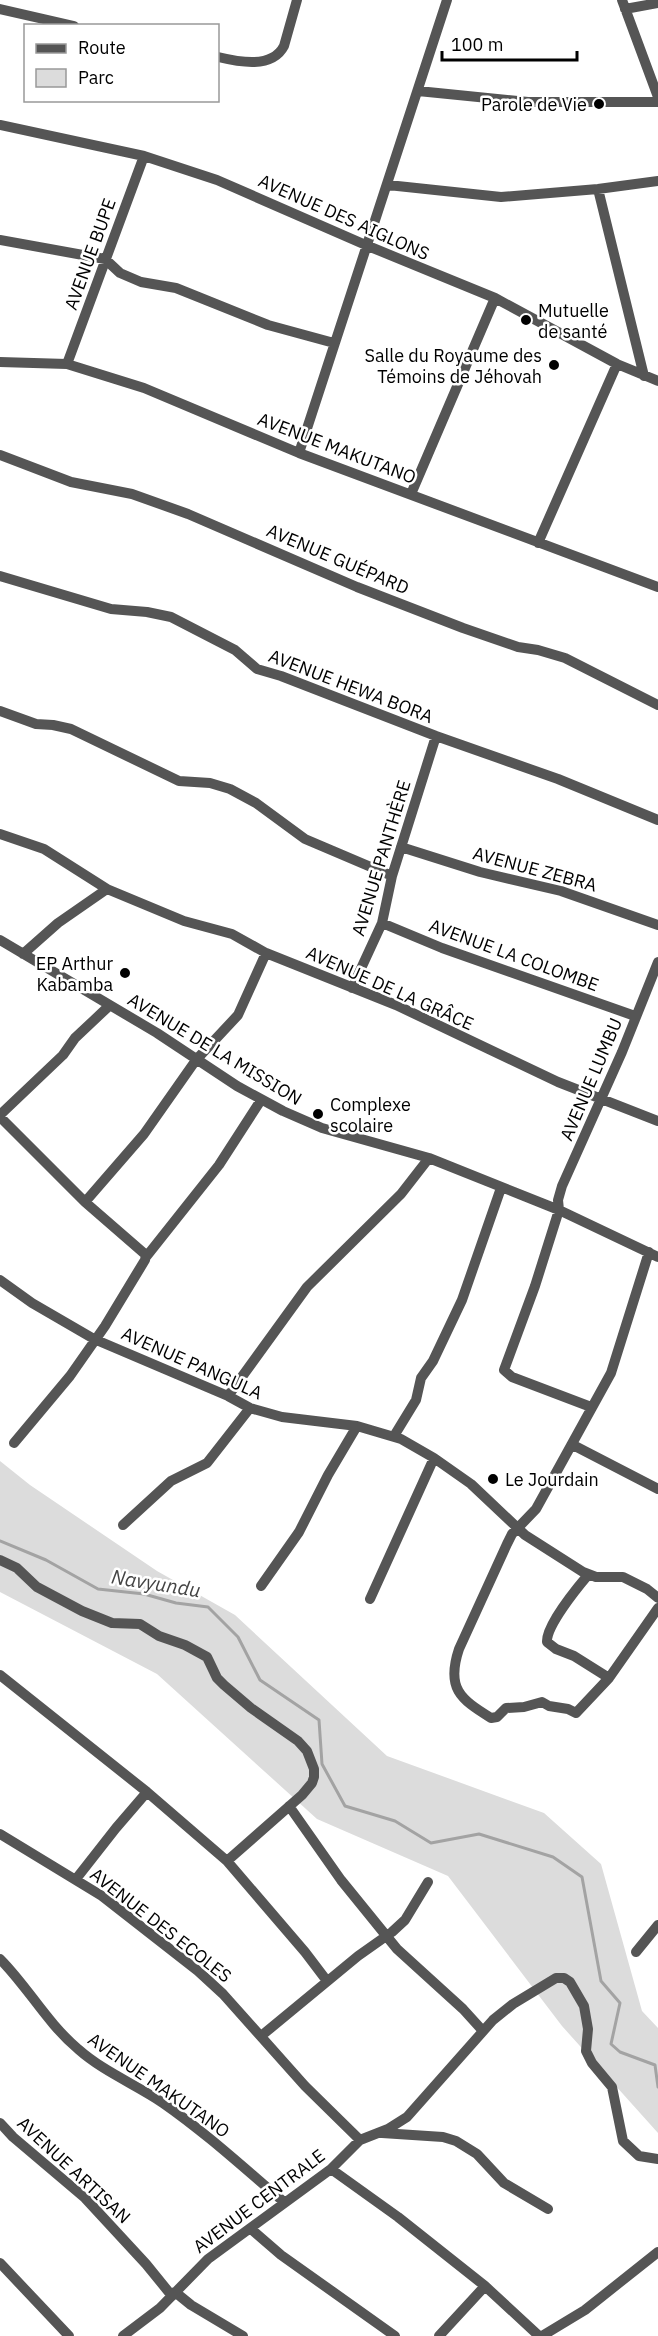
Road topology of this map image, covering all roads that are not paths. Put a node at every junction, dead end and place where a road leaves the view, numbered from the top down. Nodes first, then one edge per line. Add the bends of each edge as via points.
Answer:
1 (297, 0) edge
2 (447, 0) edge
3 (658, 3) edge
4 (624, 5) edge
5 (0, 9) edge
6 (65, 24) edge
7 (219, 57) edge
8 (418, 91) junction
9 (658, 97) edge
10 (658, 102) edge
11 (0, 125) edge
12 (144, 156) junction
13 (658, 181) edge
14 (388, 185) junction
15 (598, 189) junction
16 (0, 240) edge
17 (368, 246) junction
18 (105, 259) junction
19 (495, 298) junction
20 (334, 343) junction
21 (0, 362) edge
22 (67, 364) junction
23 (617, 364) junction
24 (644, 376) junction
25 (658, 381) edge
26 (299, 453) junction
27 (0, 455) edge
28 (411, 494) junction
29 (538, 543) junction
30 (0, 576) edge
31 (658, 587) edge
32 (658, 705) edge
33 (0, 711) edge
34 (436, 736) junction
35 (658, 820) edge
36 (0, 834) edge
37 (401, 847) junction
38 (392, 876) junction
39 (107, 889) junction
40 (382, 923) junction
41 (658, 925) edge
42 (2, 944) edge
43 (266, 953) junction
44 (23, 954) junction
45 (658, 962) edge
46 (656, 975) edge
47 (352, 988) junction
48 (109, 1006) junction
49 (635, 1016) junction
50 (196, 1060) junction
51 (601, 1098) junction
52 (261, 1100) junction
53 (0, 1116) edge
54 (658, 1121) edge
55 (429, 1158) junction
56 (501, 1188) junction
57 (85, 1202) junction
58 (559, 1210) junction
59 (654, 1254) edge
60 (146, 1257) junction
61 (0, 1280) edge
62 (94, 1339) junction
63 (228, 1396) junction
64 (591, 1407) junction
65 (250, 1408) junction
66 (357, 1426) junction
67 (394, 1436) junction
68 (14, 1443) dead end
69 (573, 1445) junction
70 (434, 1458) junction
71 (658, 1489) edge
72 (123, 1525) dead end
73 (518, 1528) junction
74 (0, 1560) edge
75 (588, 1575) junction
76 (261, 1586) dead end
77 (658, 1598) edge
78 (370, 1599) dead end
79 (658, 1608) edge
80 (0, 1675) edge
81 (609, 1678) junction
82 (147, 1792) junction
83 (289, 1806) junction
84 (0, 1834) edge
85 (227, 1861) junction
86 (76, 1879) junction
87 (428, 1882) dead end
88 (658, 1925) edge
89 (385, 1935) junction
90 (636, 1952) dead end
91 (0, 1959) edge
92 (327, 1981) junction
93 (483, 2031) junction
94 (261, 2036) junction
95 (0, 2123) edge
96 (376, 2133) junction
97 (360, 2140) junction
98 (658, 2159) edge
99 (331, 2169) junction
100 (284, 2202) junction
101 (548, 2209) dead end
102 (251, 2229) junction
103 (658, 2252) edge
104 (0, 2263) edge
105 (486, 2286) junction
106 (174, 2294) junction
107 (69, 2336) edge
108 (123, 2336) edge
109 (243, 2336) edge
110 (395, 2336) edge
111 (439, 2336) edge
112 (540, 2336) edge

1 - 7 street via 281,53 252,62
2 - 8 street
3 - 4 street
4 - 9 street
5 - 6 street
8 - 10 street via 528,102
8 - 14 street
11 - 12 street, AVENUE DES AIGLONS
12 - 17 street, AVENUE DES AIGLONS via 247,192
12 - 18 street, AVENUE BUPE
13 - 15 street
14 - 15 street via 501,197
14 - 17 street
15 - 24 street
16 - 18 street
17 - 19 street, AVENUE DES AIGLONS
17 - 20 street
18 - 20 street via 120,273 141,282 176,288 268,326
18 - 22 street, AVENUE BUPE
19 - 23 street, AVENUE DES AIGLONS
19 - 28 street
20 - 26 street
21 - 22 street, AVENUE MAKUTANO
22 - 26 street, AVENUE MAKUTANO via 144,388
23 - 24 street, AVENUE DES AIGLONS
23 - 29 street
24 - 25 street, AVENUE DES AIGLONS
26 - 28 street, AVENUE MAKUTANO
27 - 32 street, AVENUE GUÉPARD via 71,482 132,494 188,514 462,628 565,658
28 - 29 street, AVENUE MAKUTANO
29 - 31 street, AVENUE MAKUTANO
30 - 34 street, AVENUE HEWA BORA via 111,609 171,617 235,650 257,669
33 - 38 street via 36,724 71,729 179,781 230,789 305,839
34 - 35 street, AVENUE HEWA BORA
34 - 37 street, AVENUE PANTHÈRE
36 - 39 street, AVENUE DE LA GRÂCE via 44,849
37 - 38 street, AVENUE PANTHÈRE
37 - 41 street, AVENUE ZEBRA via 480,872 561,891
38 - 40 street, AVENUE PANTHÈRE
39 - 43 street, AVENUE DE LA GRÂCE via 184,921 232,934
39 - 44 street via 58,923
40 - 47 street, AVENUE PANTHÈRE
40 - 49 street, AVENUE LA COLOMBE
42 - 44 street, AVENUE DE LA MISSION
43 - 47 street, AVENUE DE LA GRÂCE
43 - 50 street via 238,1015
44 - 48 street, AVENUE DE LA MISSION
45 - 46 street, AVENUE LUMBU
46 - 49 street, AVENUE LUMBU
47 - 51 street, AVENUE DE LA GRÂCE
48 - 50 street, AVENUE DE LA MISSION
48 - 53 street
49 - 51 street, AVENUE LUMBU
50 - 52 street, AVENUE DE LA MISSION
50 - 57 street via 144,1134
51 - 54 street, AVENUE DE LA GRÂCE
51 - 58 street, AVENUE LUMBU via 562,1186
52 - 55 street, AVENUE DE LA MISSION via 322,1128
52 - 60 street via 219,1165
53 - 57 street
55 - 56 street, AVENUE DE LA MISSION
55 - 63 street via 388,1208 307,1287
56 - 58 street, AVENUE DE LA MISSION
56 - 67 street via 462,1300 421,1378 413,1406
57 - 60 street via 144,1251
58 - 59 street, AVENUE DE LA MISSION
58 - 64 street, AVENUE LUMBU via 504,1370 512,1377
59 - 64 street via 612,1368
60 - 62 street
61 - 62 street, AVENUE PANGULA
62 - 63 street, AVENUE PANGULA
62 - 68 street via 70,1376
63 - 65 street, AVENUE PANGULA
64 - 69 street
65 - 66 street, AVENUE PANGULA via 282,1417
65 - 72 street via 207,1463 171,1481
66 - 67 street, AVENUE PANGULA
66 - 76 street via 305,1523
67 - 70 street, AVENUE PANGULA
69 - 71 street
69 - 73 street via 536,1509
70 - 73 street, AVENUE PANGULA via 485,1496
70 - 78 street
73 - 75 street, AVENUE PANGULA
73 - 81 street via 501,1556 459,1649 454,1670 459,1695 491,1718 506,1708 540,1701 576,1713
74 - 83 street via 17,1568 37,1587 82,1611 112,1623 140,1624 207,1658 224,1685 307,1751 314,1769 312,1784
75 - 77 street via 619,1576
75 - 81 street via 556,1620 547,1642
79 - 81 street
80 - 82 street
82 - 85 street
82 - 86 street
83 - 85 street
83 - 89 street
84 - 86 street, AVENUE DES ECOLES
85 - 92 street
86 - 94 street, AVENUE DES ECOLES via 198,1971
87 - 89 street via 405,1920
88 - 90 street
89 - 92 street
89 - 93 street
91 - 100 street, AVENUE MAKUTANO via 80,2051 193,2124
92 - 94 street
93 - 96 street via 407,2117
93 - 98 street via 513,2004 551,1980 567,1980 584,2006 586,2051 612,2087 623,2141 639,2156
94 - 97 street, AVENUE DES ECOLES
95 - 106 street, AVENUE ARTISAN via 99,2213
96 - 97 street
96 - 101 street via 443,2136 456,2141 477,2154 504,2183
97 - 99 street, AVENUE CENTRALE
99 - 100 street, AVENUE CENTRALE
99 - 105 street
100 - 102 street, AVENUE CENTRALE
102 - 106 street, AVENUE CENTRALE via 208,2259
102 - 110 street
103 - 112 street via 585,2310
104 - 107 street
105 - 111 street
105 - 112 street
106 - 108 street, AVENUE CENTRALE
106 - 109 street, AVENUE ARTISAN

